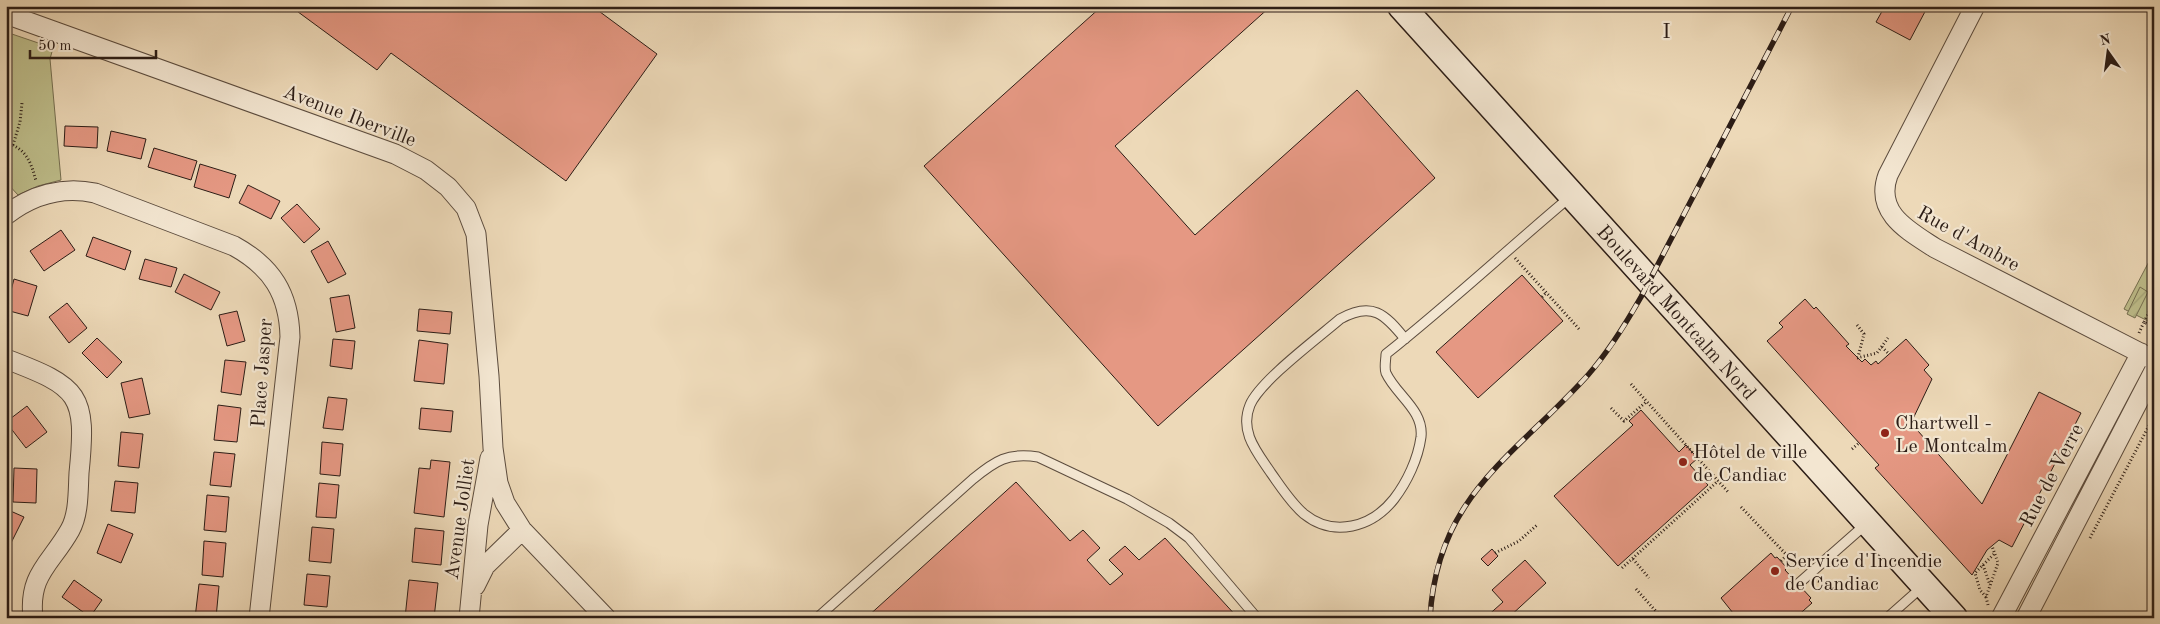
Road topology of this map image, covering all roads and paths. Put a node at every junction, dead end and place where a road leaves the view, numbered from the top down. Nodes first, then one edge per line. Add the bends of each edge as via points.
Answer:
1 (1400, 6) edge
2 (1975, 6) edge
3 (6, 14) edge
4 (22, 103) dead end
5 (6, 143) edge
6 (13, 145) junction
7 (38, 186) dead end
8 (1572, 195) junction
9 (6, 216) edge
10 (1519, 262) dead end
11 (1547, 292) junction
12 (1542, 297) dead end
13 (2154, 304) edge
14 (2144, 322) junction
15 (1857, 325) dead end
16 (2154, 327) edge
17 (1580, 330) dead end
18 (2139, 333) dead end
19 (1888, 338) dead end
20 (1405, 339) junction
21 (1882, 347) junction
22 (1889, 354) dead end
23 (2147, 357) edge
24 (6, 359) edge
25 (2154, 371) edge
26 (1631, 384) dead end
27 (1646, 402) junction
28 (1612, 408) dead end
29 (2154, 416) edge
30 (1859, 443) dead end
31 (493, 448) junction
32 (1852, 449) dead end
33 (1718, 482) junction
34 (1729, 493) dead end
35 (1741, 507) dead end
36 (1868, 523) junction
37 (1537, 525) dead end
38 (522, 530) junction
39 (2089, 539) dead end
40 (1992, 546) dead end
41 (1495, 553) dead end
42 (1994, 553) junction
43 (1787, 556) junction
44 (1633, 558) junction
45 (1781, 561) dead end
46 (1983, 565) junction
47 (1797, 566) dead end
48 (1622, 568) dead end
49 (1648, 578) dead end
50 (1798, 584) dead end
51 (1924, 585) junction
52 (1990, 587) junction
53 (1636, 589) dead end
54 (472, 597) junction
55 (1986, 597) junction
56 (1994, 612) edge
57 (530, 614) dead end
58 (33, 618) edge
59 (259, 618) edge
60 (469, 618) edge
61 (527, 618) edge
62 (606, 618) edge
63 (817, 618) edge
64 (1257, 618) edge
65 (1662, 618) edge
66 (1887, 618) edge
67 (1954, 618) edge
68 (2026, 618) edge

1 - 8 street, Boulevard Montcalm Nord
2 - 23 street, Rue d'Ambre via 1888,174 1885,194 1890,210 1903,227 1935,248
3 - 31 street, Avenue Iberville via 395,154 426,170 448,188 466,208 476,234
4 - 6 path
5 - 6 path
6 - 7 path via 27,155
8 - 20 lane
8 - 36 street, Boulevard Montcalm Nord
9 - 59 street, Place Jasper via 27,202 55,192 75,189 95,193 234,246 253,257 276,282 288,312 290,337
10 - 11 path
11 - 12 path
11 - 17 path
13 - 14 path
14 - 16 path
14 - 18 path
15 - 21 path via 1864,334 1857,358 1877,353
19 - 21 path
20 - 20 lane via 1386,354 1386,371 1426,426 1412,469 1386,509 1350,528 1325,525 1305,515 1293,502 1249,440 1246,418 1251,404 1261,389 1350,313 1363,310 1384,315
21 - 22 path
23 - 56 street, Rue de Verre
24 - 58 street via 57,380 77,402 82,419 74,521 34,586
25 - 68 street
26 - 27 path
27 - 28 path via 1624,421
27 - 33 path
29 - 39 path
30 - 32 path
31 - 38 street, Avenue Iberville via 502,494
31 - 54 street, Avenue Jolliet via 481,500
33 - 34 path
33 - 44 path
35 - 43 path
36 - 50 lane
36 - 51 street, Boulevard Montcalm Nord
37 - 41 path via 1520,541
38 - 54 street, Avenue Jolliet via 485,566
38 - 62 street, Avenue Iberville
40 - 42 path
42 - 46 path
42 - 52 path via 1998,563
43 - 45 path
43 - 47 path
44 - 48 path
44 - 49 path
46 - 52 path
46 - 55 path via 1976,573 1980,590
51 - 66 lane
51 - 67 street, Boulevard Montcalm Nord
52 - 55 path
53 - 65 path
54 - 60 street, Avenue Jolliet
55 - 56 path
57 - 61 path
63 - 64 lane via 973,478 996,461 1025,455 1038,457 1127,499 1169,523 1189,538

